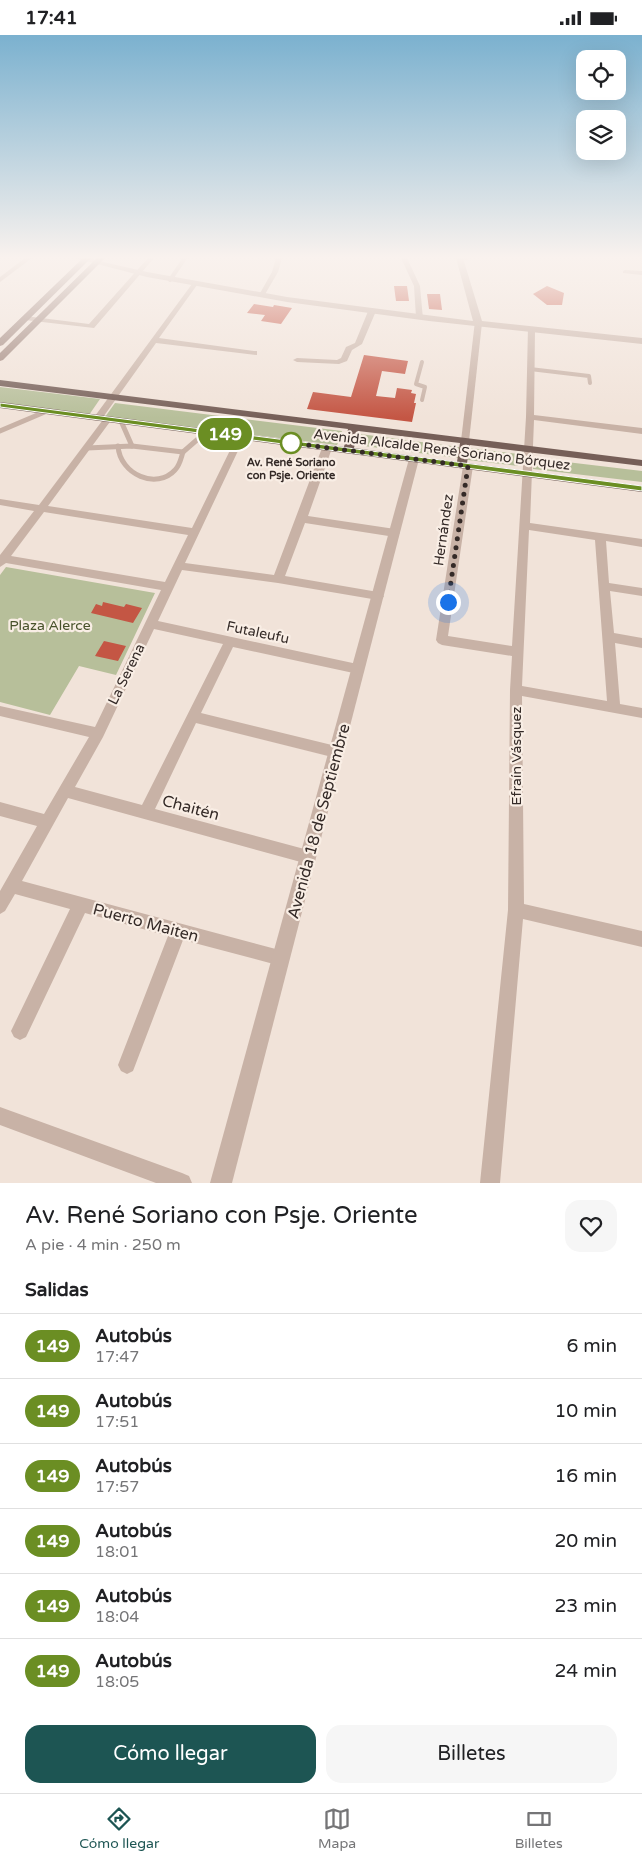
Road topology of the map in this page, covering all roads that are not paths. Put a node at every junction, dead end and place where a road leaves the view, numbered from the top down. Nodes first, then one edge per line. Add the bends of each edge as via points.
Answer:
1 (372, 311) edge
2 (31, 312) edge
3 (46, 312) edge
4 (104, 312) edge
5 (175, 312) edge
6 (377, 312) edge
7 (420, 312) edge
8 (475, 312) edge
9 (420, 317) junction
10 (25, 318) junction
11 (38, 320) junction
12 (478, 323) junction
13 (531, 329) junction
14 (154, 340) junction
15 (642, 341) edge
16 (0, 343) edge
17 (254, 353) dead end
18 (0, 358) edge
19 (297, 360) dead end
20 (422, 362) dead end
21 (530, 369) junction
22 (0, 383) edge
23 (590, 383) dead end
24 (113, 397) junction
25 (422, 400) dead end
26 (0, 405) edge
27 (46, 411) junction
28 (530, 417) junction
29 (103, 419) junction
30 (121, 421) junction
31 (354, 427) junction
32 (0, 431) edge
33 (642, 431) edge
34 (206, 432) junction
35 (241, 437) junction
36 (465, 441) junction
37 (132, 445) junction
38 (118, 446) junction
39 (87, 448) junction
40 (327, 448) junction
41 (528, 449) junction
42 (348, 451) junction
43 (182, 453) junction
44 (414, 459) junction
45 (642, 463) edge
46 (465, 466) junction
47 (527, 474) junction
48 (642, 489) edge
49 (0, 501) edge
50 (41, 508) junction
51 (302, 519) junction
52 (525, 526) junction
53 (195, 532) junction
54 (395, 533) junction
55 (600, 536) junction
56 (642, 543) edge
57 (1, 561) edge
58 (179, 566) junction
59 (278, 579) junction
60 (604, 586) junction
61 (168, 587) junction
62 (642, 592) edge
63 (378, 596) junction
64 (150, 624) junction
65 (608, 637) junction
66 (230, 641) junction
67 (642, 643) edge
68 (518, 652) junction
69 (358, 669) junction
70 (516, 689) junction
71 (614, 707) junction
72 (0, 711) edge
73 (642, 713) edge
74 (193, 717) junction
75 (98, 733) junction
76 (336, 752) junction
77 (65, 791) junction
78 (0, 809) edge
79 (146, 813) junction
80 (48, 822) junction
81 (308, 857) junction
82 (12, 886) junction
83 (81, 904) junction
84 (0, 906) edge
85 (516, 910) junction
86 (178, 931) junction
87 (642, 939) edge
88 (281, 958) junction
89 (20, 1031) dead end
90 (127, 1065) dead end
91 (0, 1116) edge
92 (182, 1183) edge
93 (221, 1183) edge
94 (490, 1183) edge

1 - 19 street via 358,344 349,349 344,359 339,362
2 - 10 main road
3 - 11 main road
4 - 11 street via 91,326
5 - 14 street
6 - 9 street
7 - 9 street
8 - 12 street
9 - 12 street via 431,321
10 - 11 street
10 - 16 main road
11 - 18 main road
12 - 13 street
12 - 36 street
13 - 15 street
13 - 21 street, Efraín Vásquez
14 - 17 street
14 - 24 street
20 - 25 lane via 416,385 425,387
21 - 23 lane via 589,376
21 - 28 street, Efraín Vásquez
22 - 24 main road, Avenida Alcalde René Soriano Bórquez
24 - 29 street
24 - 31 main road, Avenida Alcalde René Soriano Bórquez
26 - 27 main road, Avenida Alcalde René Soriano Bórquez
27 - 29 main road, Avenida Alcalde René Soriano Bórquez
27 - 32 lane
28 - 33 street
28 - 41 street, Efraín Vásquez
29 - 30 main road, Avenida Alcalde René Soriano Bórquez
29 - 39 street
30 - 34 main road, Avenida Alcalde René Soriano Bórquez
30 - 37 lane
31 - 36 main road, Avenida Alcalde René Soriano Bórquez
31 - 42 main road
34 - 35 main road, Avenida Alcalde René Soriano Bórquez
34 - 43 lane
35 - 40 main road, Avenida Alcalde René Soriano Bórquez
35 - 53 street, La Serena
36 - 41 main road, Avenida Alcalde René Soriano Bórquez
36 - 46 main road
37 - 38 lane
37 - 43 lane
38 - 39 lane
38 - 43 lane via 120,459 134,475 158,478 178,467
39 - 50 street
40 - 42 main road, Avenida Alcalde René Soriano Bórquez
40 - 51 street
41 - 45 main road, Avenida Alcalde René Soriano Bórquez
41 - 47 street, Efraín Vásquez
42 - 44 main road, Avenida Alcalde René Soriano Bórquez
44 - 46 main road, Avenida Alcalde René Soriano Bórquez
44 - 54 street, Avenida 18 de Septiembre
46 - 47 main road, Avenida Alcalde René Soriano Bórquez
46 - 68 street, Hernández via 442,640
47 - 48 main road, Avenida Alcalde René Soriano Bórquez
47 - 52 street, Efraín Vásquez
49 - 50 street
50 - 53 street
50 - 57 street
51 - 54 street
51 - 59 street
52 - 55 street
52 - 68 street, Efraín Vásquez
53 - 58 street, La Serena
54 - 63 street, Avenida 18 de Septiembre
55 - 56 street
55 - 60 street
57 - 61 street
58 - 59 street
58 - 61 street, La Serena
59 - 63 street
60 - 62 street
60 - 65 street
61 - 64 street, La Serena
63 - 69 street, Avenida 18 de Septiembre
64 - 66 street, Futaleufu
64 - 75 street, La Serena
65 - 67 street
65 - 71 street
66 - 69 street, Futaleufu
66 - 74 street
68 - 70 street, Efraín Vásquez
69 - 76 street, Avenida 18 de Septiembre
70 - 71 street
70 - 85 street, Efraín Vásquez
71 - 73 street
72 - 75 street
74 - 76 street
74 - 79 street
75 - 77 street, La Serena
76 - 81 street, Avenida 18 de Septiembre
77 - 79 street, Chaitén
77 - 80 street, La Serena
78 - 80 street
79 - 81 street, Chaitén
80 - 82 street, La Serena
81 - 88 street, Avenida 18 de Septiembre
82 - 83 street, Puerto Maiten
82 - 84 street, La Serena
83 - 86 street, Puerto Maiten
83 - 89 street
85 - 87 street
85 - 94 street, Efraín Vásquez
86 - 88 street, Puerto Maiten
86 - 90 street
88 - 93 street, Avenida 18 de Septiembre
91 - 92 street

